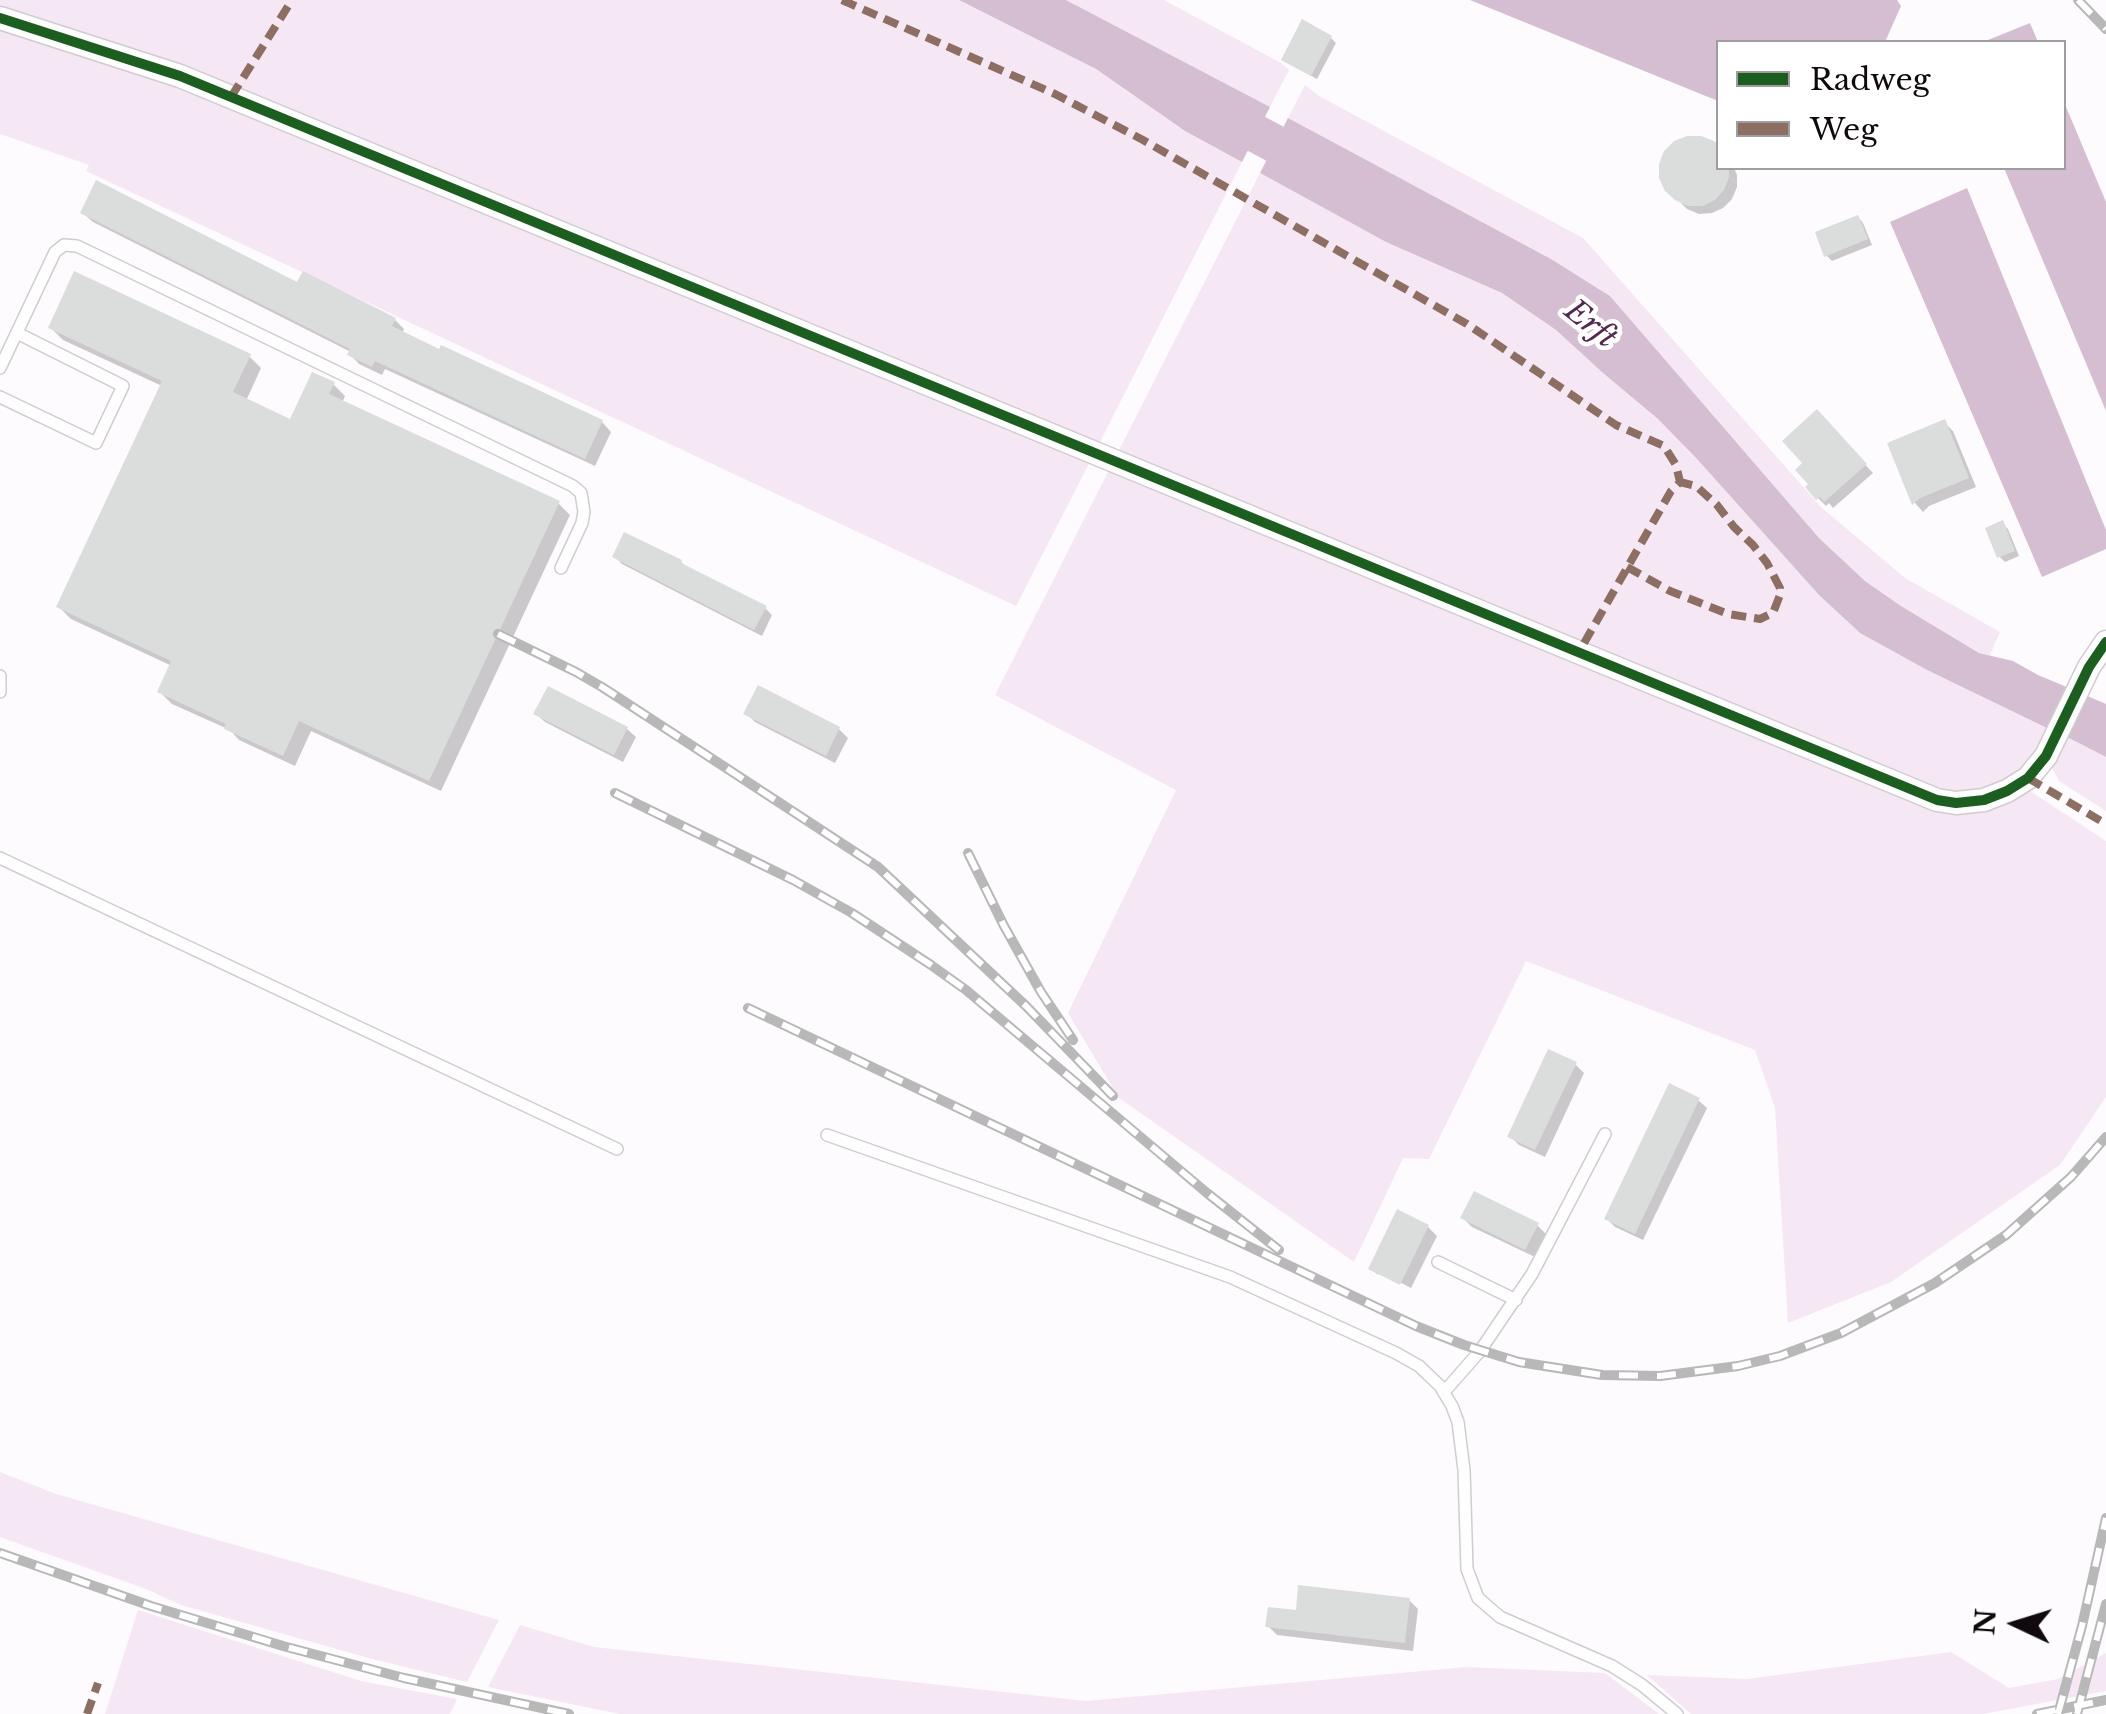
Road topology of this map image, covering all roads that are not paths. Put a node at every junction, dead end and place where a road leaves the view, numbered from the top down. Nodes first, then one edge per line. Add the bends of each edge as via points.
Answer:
1 (0, 18) edge
2 (17, 333) junction
3 (0, 368) edge
4 (0, 397) edge
5 (561, 568) dead end
6 (2106, 642) edge
7 (0, 676) edge
8 (0, 692) edge
9 (0, 858) edge
10 (1605, 1134) dead end
11 (826, 1136) dead end
12 (617, 1149) dead end
13 (1438, 1262) dead end
14 (1516, 1300) junction
15 (1444, 1392) junction
16 (1677, 1714) edge

1 - 6 street via 231,96 1926,796 1984,800 2022,782 2046,756
2 - 3 lane
2 - 4 lane via 123,386 96,444
2 - 5 lane via 57,250 77,246 574,486 584,512
7 - 8 lane
9 - 12 lane
10 - 14 lane
11 - 15 lane via 1244,1283 1404,1357
13 - 14 lane
14 - 15 lane
15 - 16 lane via 1461,1439 1467,1569 1478,1598 1500,1618 1612,1666

